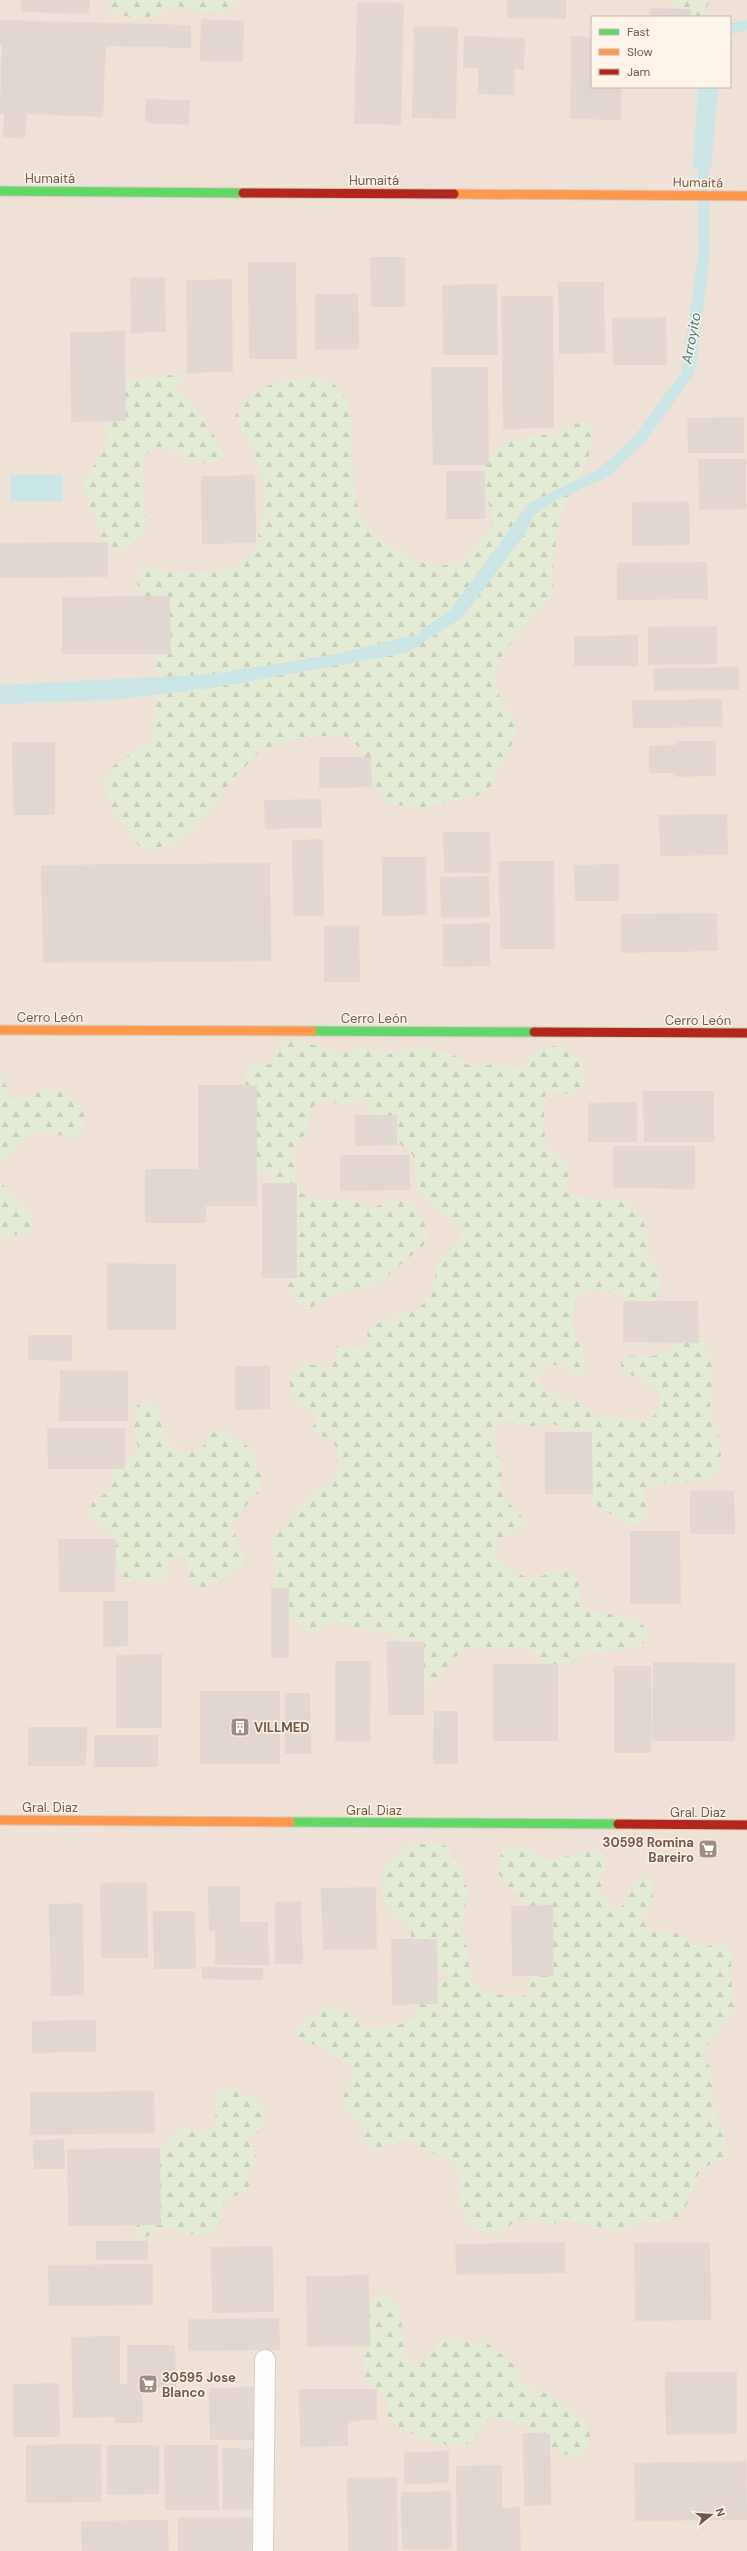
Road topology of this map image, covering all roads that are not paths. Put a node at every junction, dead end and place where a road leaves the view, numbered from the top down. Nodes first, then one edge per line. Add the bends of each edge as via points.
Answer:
1 (0, 191) edge
2 (747, 196) edge
3 (0, 1030) edge
4 (747, 1033) edge
5 (0, 1820) edge
6 (747, 1825) edge
7 (265, 2360) dead end
8 (263, 2551) edge

1 - 2 street, Humaitá
3 - 4 street, Cerro León
5 - 6 street, Gral. Diaz
7 - 8 lane

